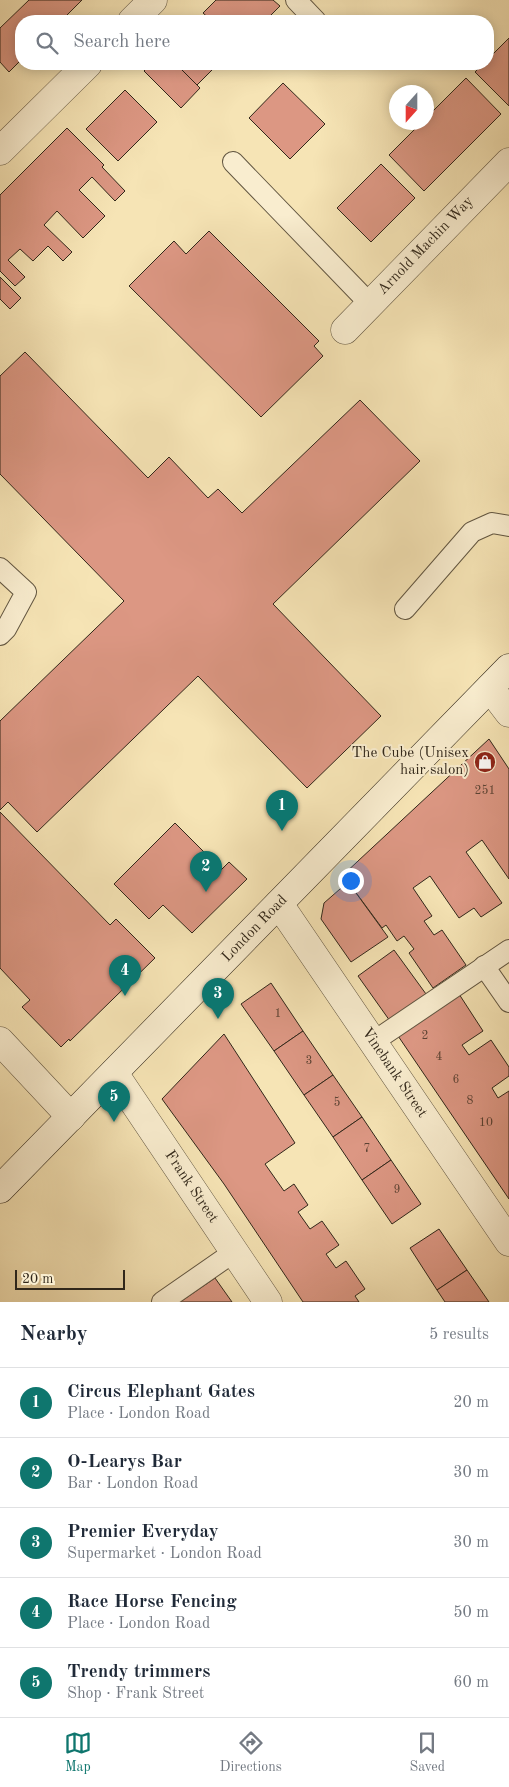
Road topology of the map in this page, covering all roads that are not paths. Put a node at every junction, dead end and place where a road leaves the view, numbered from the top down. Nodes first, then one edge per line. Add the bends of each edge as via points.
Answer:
1 (153, 0) edge
2 (296, 0) edge
3 (138, 15) edge
4 (310, 15) edge
5 (82, 70) edge
6 (0, 150) edge
7 (233, 162) dead end
8 (509, 162) edge
9 (370, 304) junction
10 (345, 330) dead end
11 (509, 526) edge
12 (0, 568) edge
13 (405, 609) dead end
14 (0, 635) edge
15 (509, 668) edge
16 (490, 688) junction
17 (509, 713) edge
18 (279, 904) junction
19 (509, 950) edge
20 (484, 966) junction
21 (509, 1002) edge
22 (0, 1041) edge
23 (373, 1042) junction
24 (114, 1073) junction
25 (71, 1117) junction
26 (0, 1189) edge
27 (509, 1242) edge
28 (234, 1252) junction
29 (162, 1302) edge
30 (268, 1302) edge

1 - 3 street
2 - 4 lane
5 - 6 street
7 - 9 lane
8 - 9 street, Arnold Machin Way
9 - 10 street, Arnold Machin Way
11 - 13 lane via 492,523 472,532
12 - 14 lane via 26,592
15 - 16 street, London Road
16 - 17 street
16 - 18 street, London Road
18 - 23 street, Vinebank Street
18 - 24 street, London Road
19 - 20 lane
20 - 21 lane
20 - 23 lane
22 - 25 street
23 - 27 street, Vinebank Street
24 - 25 street, London Road
24 - 28 street, Frank Street
25 - 26 street, London Road
28 - 29 lane
28 - 30 street, Frank Street

